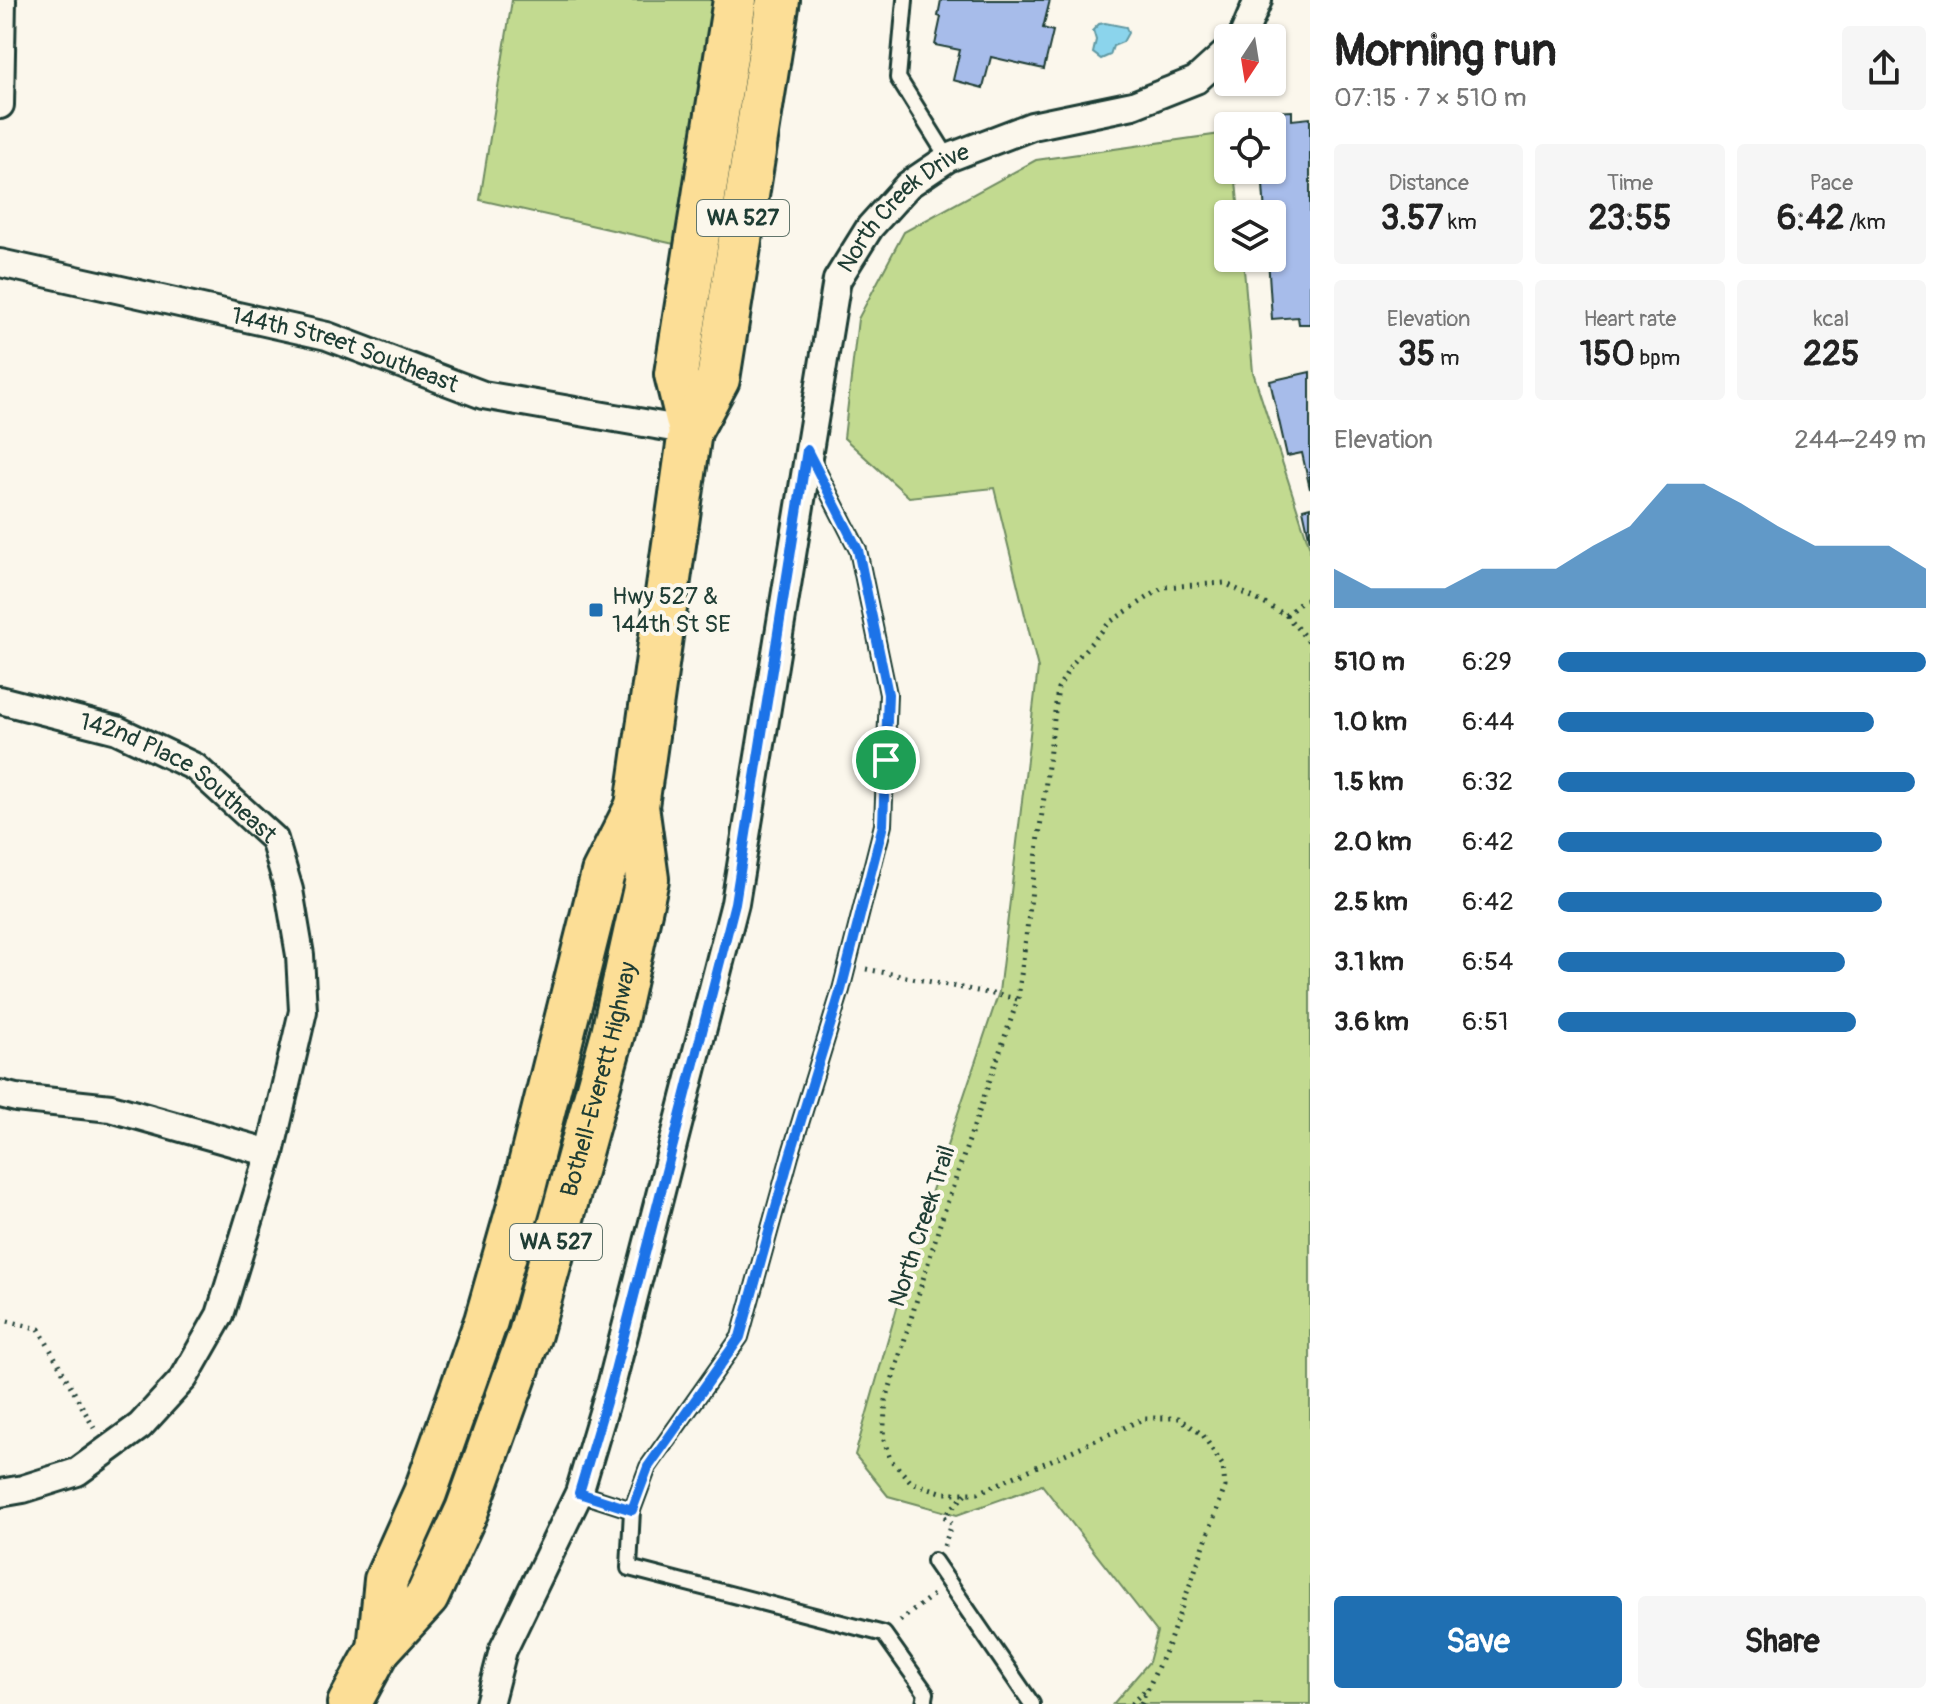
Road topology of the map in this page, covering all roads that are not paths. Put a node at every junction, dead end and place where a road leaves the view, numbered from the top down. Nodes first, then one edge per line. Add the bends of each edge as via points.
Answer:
1 (2, 0) edge
2 (735, 0) edge
3 (778, 0) edge
4 (905, 0) edge
5 (1258, 0) edge
6 (1248, 24) edge
7 (1214, 64) edge
8 (0, 105) edge
9 (948, 158) junction
10 (0, 263) edge
11 (690, 431) junction
12 (807, 450) junction
13 (0, 700) edge
14 (0, 1094) edge
15 (270, 1153) junction
16 (0, 1493) edge
17 (579, 1493) junction
18 (632, 1510) junction
19 (934, 1561) dead end
20 (349, 1704) edge
21 (489, 1704) edge
22 (924, 1704) edge
23 (1032, 1704) edge

1 - 8 street
2 - 11 main road, Bothell-Everett Highway / WA 527 via 676,374
3 - 11 main road, Bothell-Everett Highway / WA 527 via 718,379
4 - 9 lane via 898,78
5 - 6 street
7 - 9 street, North Creek Drive via 1196,80 1133,105 1032,126
9 - 12 street, North Creek Drive via 908,185 879,216 837,280
10 - 11 street, 144th Street Southeast via 327,336 483,395
11 - 20 main road, Bothell-Everett Highway / WA 527 via 637,806 603,873 486,1321 425,1493 386,1580 379,1649
12 - 17 street, North Creek Drive via 735,903
12 - 18 lane via 858,550 888,694 883,825 740,1337 648,1467
13 - 15 street, 142nd Place Southeast via 117,730 195,767 274,839 294,916 303,1011
14 - 15 street via 111,1108
15 - 16 street, 142nd Place Southeast via 220,1315 184,1378 140,1426 77,1472
17 - 18 lane
17 - 21 street, North Creek Drive via 503,1650
18 - 22 lane via 629,1568 884,1634 926,1693
19 - 23 lane

